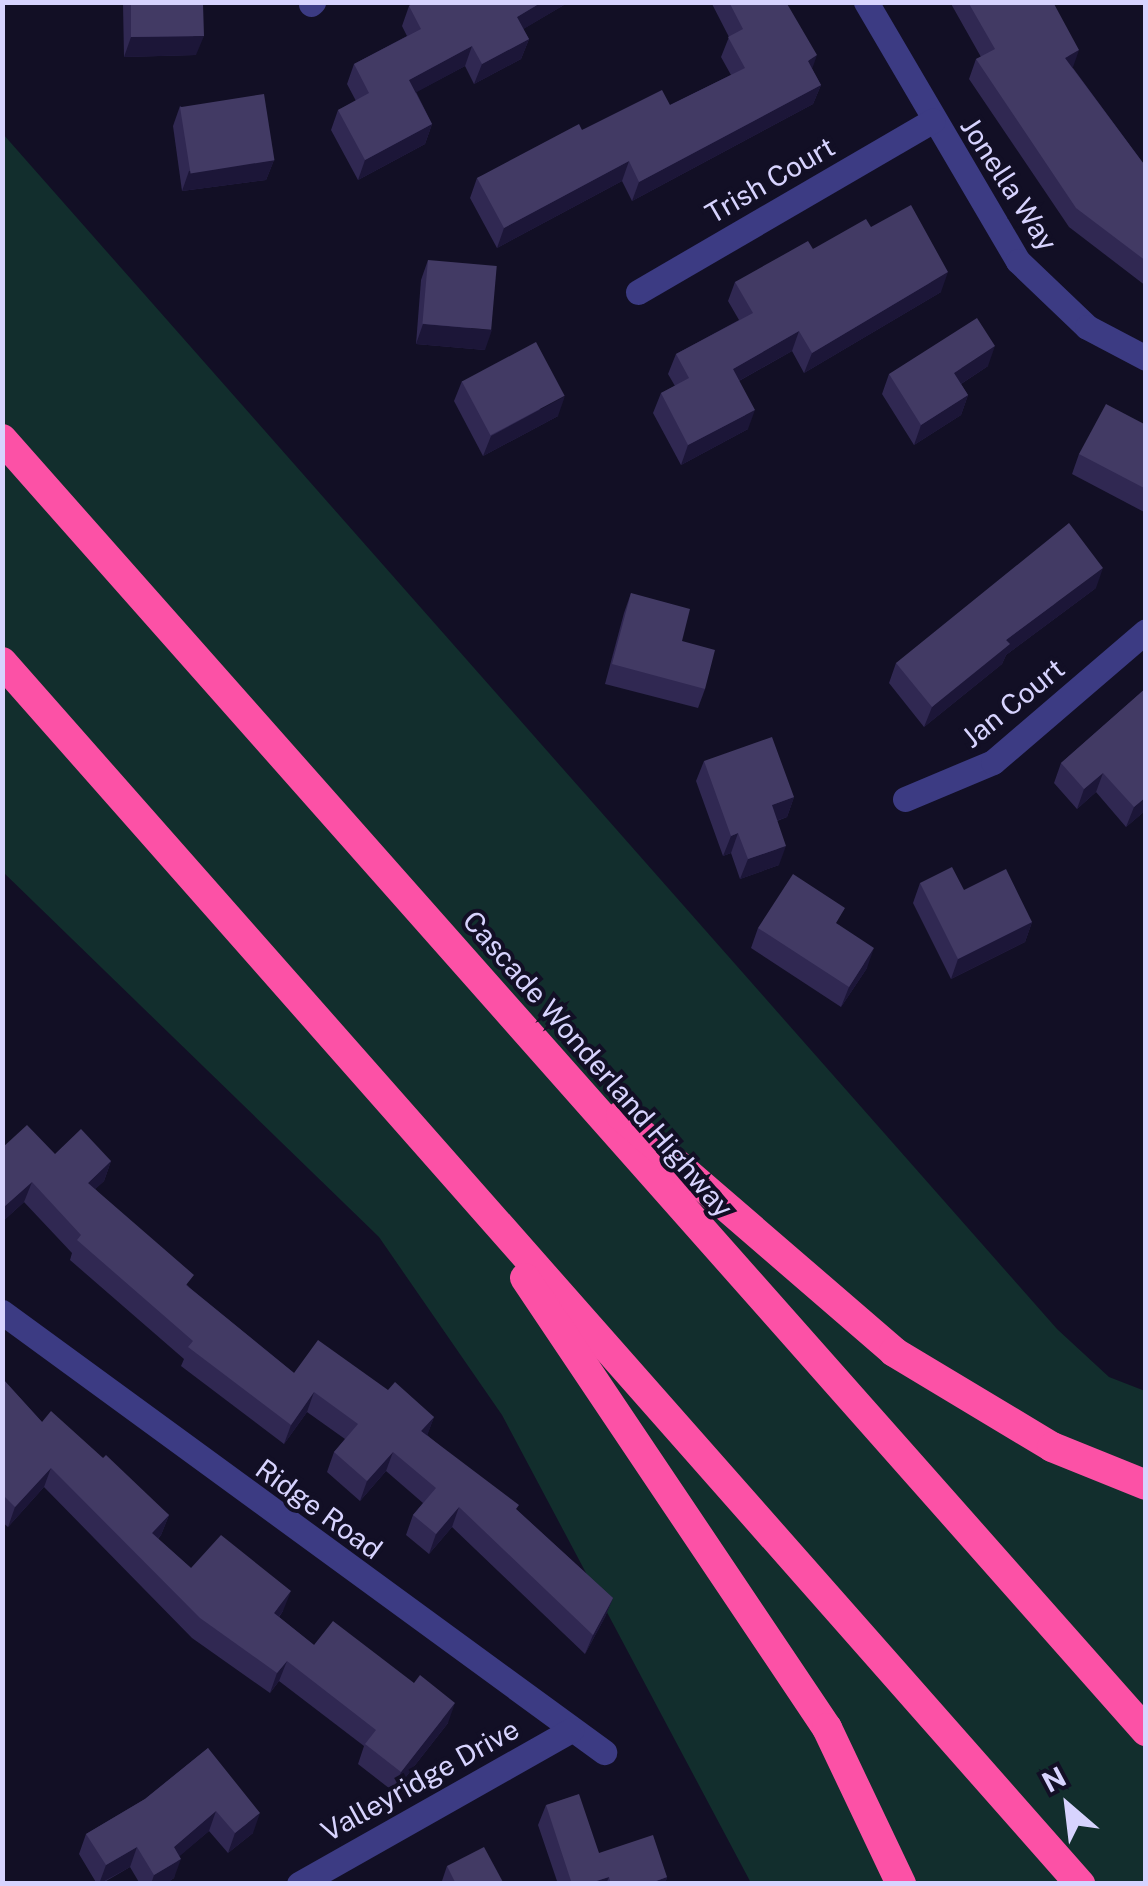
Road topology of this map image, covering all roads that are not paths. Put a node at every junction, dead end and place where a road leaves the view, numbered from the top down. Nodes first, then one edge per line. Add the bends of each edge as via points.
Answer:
1 (866, 2) edge
2 (933, 120) junction
3 (638, 292) dead end
4 (1146, 358) edge
5 (2, 439) edge
6 (1146, 631) edge
7 (2, 662) edge
8 (905, 800) dead end
9 (539, 1045) junction
10 (465, 1188) junction
11 (2, 1312) edge
12 (1146, 1485) edge
13 (572, 1730) junction
14 (1146, 1731) edge
15 (604, 1752) dead end
16 (299, 1884) edge
17 (901, 1884) edge
18 (1080, 1884) edge

1 - 2 street, Jonella Way
2 - 3 street, Trish Court
2 - 4 street, Jonella Way via 1018,260 1088,326
5 - 9 highway, Cascade Wonderland Highway
6 - 8 street, Jan Court via 993,762
7 - 10 highway
9 - 12 highway via 894,1352 1036,1439
9 - 14 highway, Cascade Wonderland Highway
10 - 17 highway via 827,1728
10 - 18 highway
11 - 13 street, Ridge Road
13 - 15 street, Ridge Road
13 - 16 street, Valleyridge Drive

